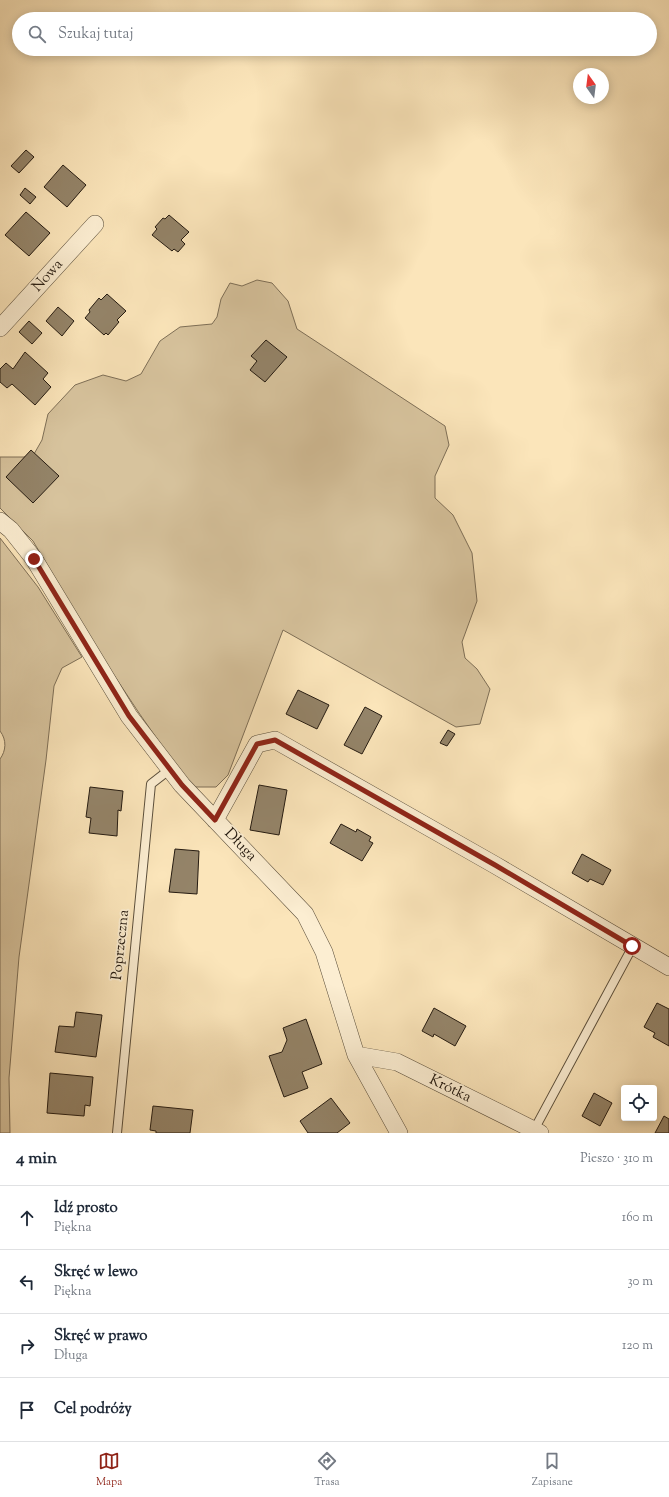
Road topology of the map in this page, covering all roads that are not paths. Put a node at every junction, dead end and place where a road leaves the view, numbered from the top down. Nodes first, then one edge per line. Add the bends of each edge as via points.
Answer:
1 (95, 224) dead end
2 (0, 328) edge
3 (0, 521) edge
4 (170, 770) junction
5 (215, 820) junction
6 (632, 946) junction
7 (669, 967) edge
8 (356, 1055) junction
9 (537, 1131) edge
10 (117, 1133) edge
11 (399, 1133) edge

1 - 2 street, Nowa
3 - 4 street, Długa via 11,530 34,559 129,716
4 - 5 street, Długa
4 - 10 lane, Poprzeczna via 151,784
5 - 6 street via 257,744 275,740 501,868
5 - 8 street, Długa via 304,914 324,952
6 - 7 street
6 - 9 lane
8 - 9 street, Krótka via 397,1062
8 - 11 street, Długa

